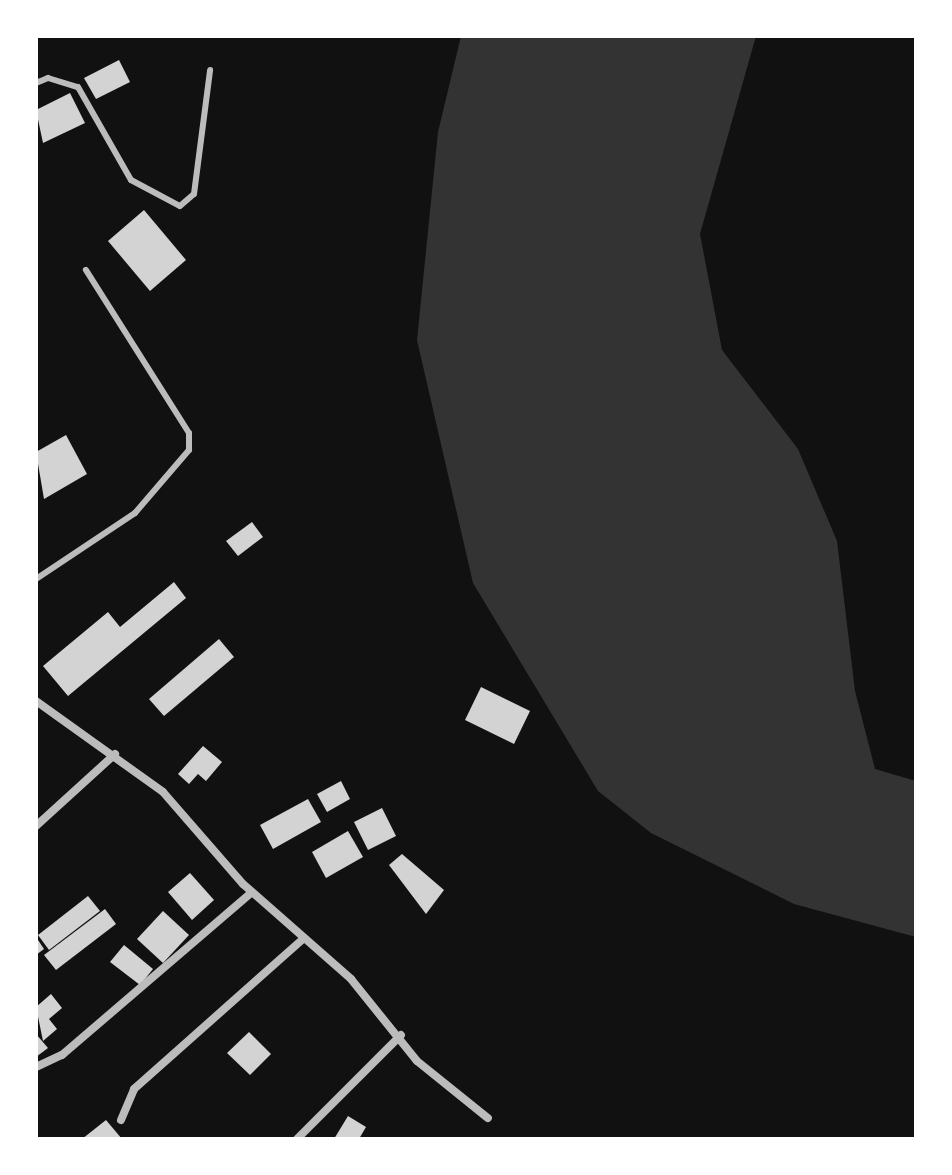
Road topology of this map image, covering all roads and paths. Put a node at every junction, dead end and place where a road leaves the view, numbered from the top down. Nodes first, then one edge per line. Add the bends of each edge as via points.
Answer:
1 (210, 70) dead end
2 (36, 83) edge
3 (86, 270) dead end
4 (36, 579) edge
5 (36, 701) edge
6 (115, 754) junction
7 (36, 826) edge
8 (252, 892) junction
9 (302, 940) junction
10 (401, 1035) junction
11 (36, 1067) edge
12 (488, 1118) dead end
13 (121, 1120) dead end
14 (297, 1139) edge

1 - 2 lane via 194,194 180,206 131,180 78,87 48,78
3 - 4 lane via 189,433 189,450 135,513
5 - 6 street
6 - 7 street
6 - 8 street via 163,792
8 - 9 street
8 - 11 street via 62,1055
9 - 10 street
9 - 13 street via 144,1079 126,1098
10 - 12 street via 417,1061
10 - 14 street via 375,1052

